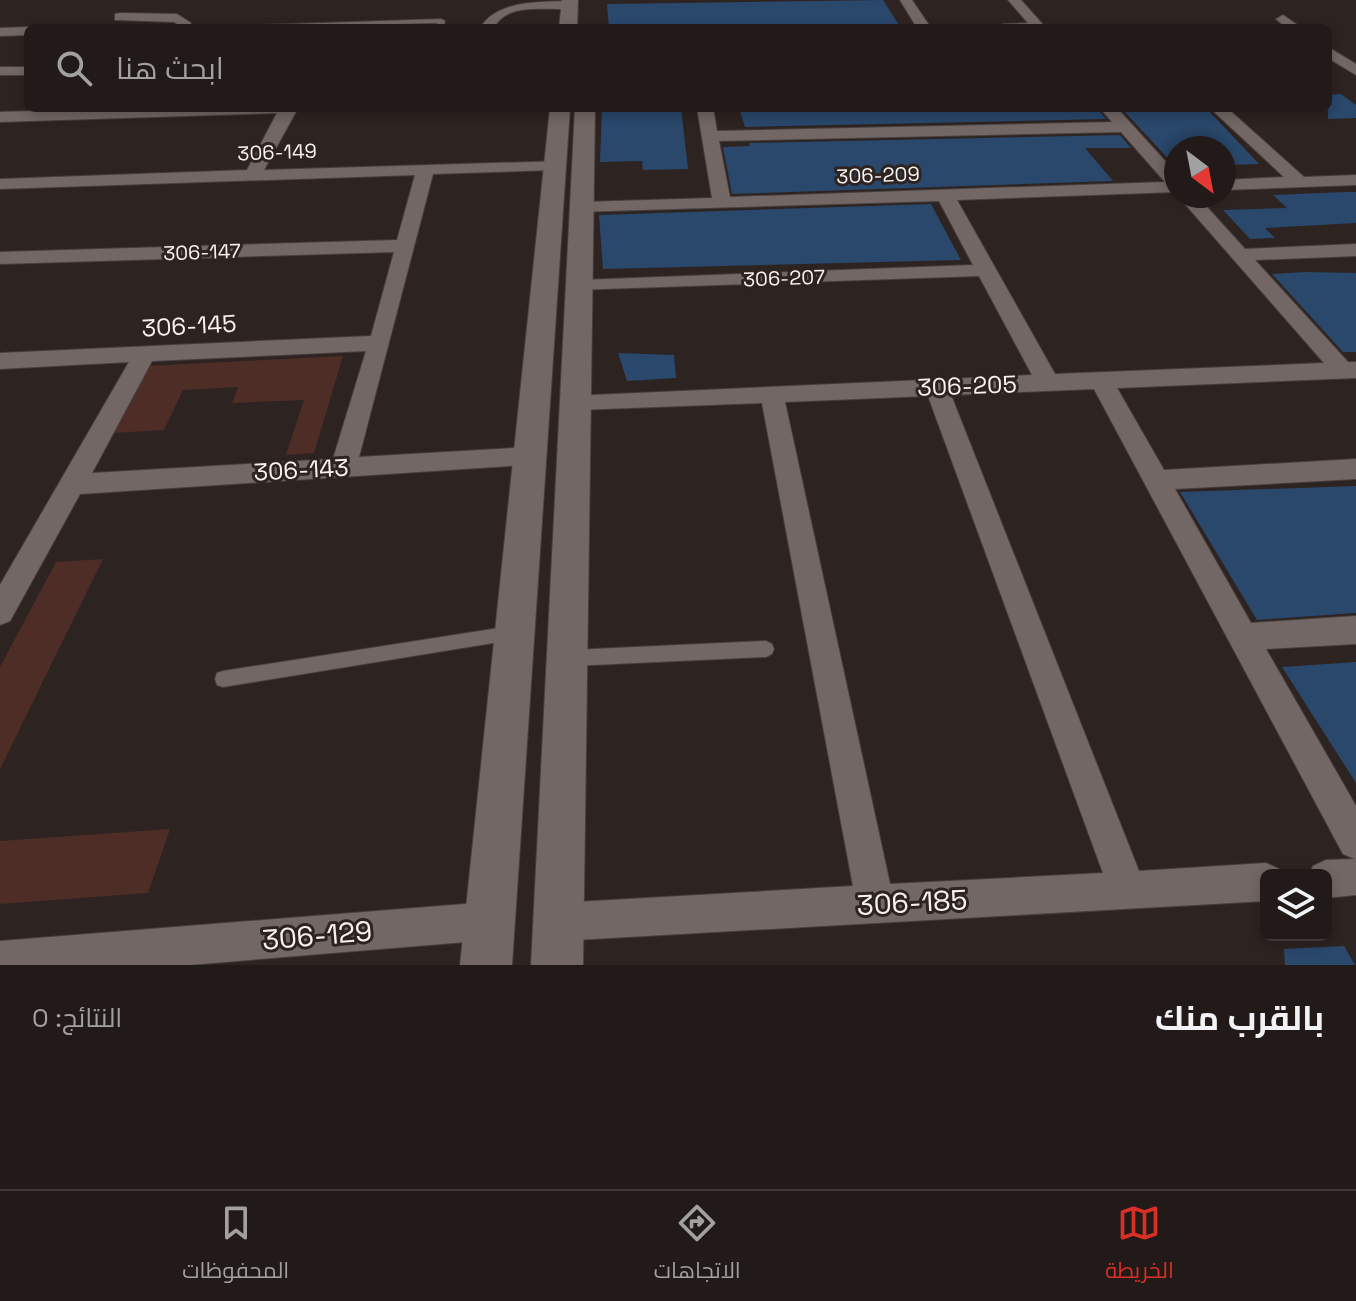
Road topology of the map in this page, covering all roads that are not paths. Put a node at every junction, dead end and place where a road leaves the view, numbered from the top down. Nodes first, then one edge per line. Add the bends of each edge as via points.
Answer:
1 (137, 0) edge
2 (906, 0) edge
3 (1014, 0) edge
4 (570, 3) edge
5 (120, 17) junction
6 (1283, 19) dead end
7 (113, 24) edge
8 (184, 24) edge
9 (377, 24) edge
10 (440, 24) edge
11 (489, 24) edge
12 (568, 24) edge
13 (921, 24) edge
14 (1035, 24) edge
15 (1290, 24) edge
16 (24, 31) edge
17 (0, 32) edge
18 (1332, 52) edge
19 (1356, 52) edge
20 (1332, 54) edge
21 (0, 71) edge
22 (24, 71) edge
23 (1356, 71) edge
24 (24, 112) edge
25 (287, 112) edge
26 (560, 112) edge
27 (585, 112) edge
28 (706, 112) edge
29 (1112, 112) edge
30 (1222, 112) edge
31 (0, 117) edge
32 (1125, 127) junction
33 (0, 136) edge
34 (709, 136) junction
35 (556, 165) junction
36 (425, 170) junction
37 (1164, 172) edge
38 (253, 175) junction
39 (1356, 180) edge
40 (1299, 182) junction
41 (0, 184) edge
42 (1236, 185) edge
43 (1164, 186) edge
44 (945, 195) junction
45 (722, 203) junction
46 (582, 208) junction
47 (1198, 208) edge
48 (404, 246) junction
49 (1356, 250) edge
50 (1239, 255) junction
51 (0, 258) edge
52 (987, 270) junction
53 (581, 286) junction
54 (380, 343) junction
55 (145, 354) junction
56 (0, 361) edge
57 (1350, 371) edge
58 (1101, 380) junction
59 (1048, 383) junction
60 (936, 387) junction
61 (772, 394) junction
62 (578, 402) junction
63 (531, 457) junction
64 (343, 468) junction
65 (1356, 469) edge
66 (1156, 480) junction
67 (70, 484) junction
68 (571, 563) junction
69 (521, 566) junction
70 (0, 612) edge
71 (1356, 630) edge
72 (516, 632) junction
73 (1243, 637) junction
74 (766, 649) dead end
75 (568, 658) junction
76 (223, 679) dead end
77 (1356, 841) edge
78 (1356, 877) edge
79 (1332, 879) edge
80 (1260, 882) edge
81 (1128, 890) junction
82 (875, 904) junction
83 (490, 921) junction
84 (558, 922) junction
85 (0, 961) edge
86 (486, 965) edge
87 (557, 965) edge

1 - 5 street
2 - 13 street
3 - 14 street
4 - 11 street via 505,10 494,14
4 - 12 street
5 - 7 street
5 - 8 street via 177,18
6 - 15 street
9 - 10 lane
16 - 17 street
18 - 19 street
20 - 23 street
21 - 22 street
24 - 31 street
24 - 33 street
25 - 38 street
26 - 35 street
27 - 46 street
28 - 34 street
29 - 32 street
30 - 40 street
32 - 34 street
32 - 37 street
34 - 45 street
35 - 36 street, 306-149
35 - 63 street
36 - 38 street, 306-149
36 - 48 street
38 - 41 street, 306-149
39 - 40 street
40 - 42 street
43 - 44 street, 306-209
44 - 45 street, 306-209
44 - 52 street
45 - 46 street, 306-209
46 - 53 street
47 - 50 street
48 - 51 street, 306-147
48 - 54 street
49 - 50 street
50 - 57 street
52 - 53 street, 306-207
52 - 59 street
53 - 62 street
54 - 55 street, 306-145
54 - 64 street
55 - 56 street, 306-145
55 - 67 street
57 - 58 street, 306-205
58 - 59 street, 306-205
58 - 66 street
59 - 60 street, 306-205
60 - 61 street, 306-205
60 - 81 street
61 - 62 street, 306-205
61 - 82 street
62 - 68 street
63 - 64 street, 306-143
63 - 69 street
64 - 67 street, 306-143
65 - 66 street
66 - 73 street
67 - 70 street
68 - 69 street
68 - 75 street
69 - 72 street
71 - 73 street
72 - 76 lane
72 - 83 street
73 - 77 street
74 - 75 lane
75 - 84 street
78 - 79 street
80 - 81 street, 306-185
81 - 82 street, 306-185
82 - 84 street, 306-185
83 - 85 street, 306-129
83 - 86 street
84 - 87 street

